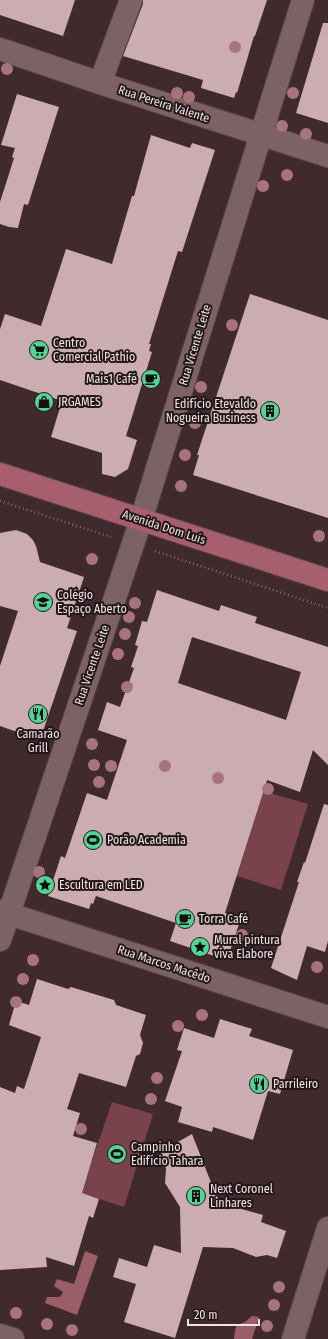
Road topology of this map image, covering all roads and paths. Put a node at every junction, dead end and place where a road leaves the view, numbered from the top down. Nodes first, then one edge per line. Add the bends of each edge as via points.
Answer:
1 (131, 0) edge
2 (303, 0) edge
3 (0, 49) edge
4 (100, 83) junction
5 (261, 135) junction
6 (328, 156) edge
7 (0, 474) edge
8 (0, 502) edge
9 (141, 520) junction
10 (111, 537) dead end
11 (148, 549) dead end
12 (328, 580) edge
13 (328, 608) edge
14 (4, 913) edge
15 (0, 940) edge
16 (328, 1017) edge
17 (328, 1228) edge
18 (0, 1335) edge
19 (13, 1339) edge
20 (293, 1339) edge

1 - 4 street
2 - 5 street, Rua Vicente Leite
3 - 4 street, Rua Pereira Valente
4 - 5 street, Rua Pereira Valente
5 - 6 street, Rua Pereira Valente
5 - 9 street, Rua Vicente Leite
7 - 9 main road, Avenida Dom Luís
8 - 10 path
9 - 12 main road, Avenida Dom Luís
9 - 14 street, Rua Vicente Leite
11 - 13 path
14 - 15 street, Rua Vicente Leite
14 - 16 street, Rua Marcos Macêdo
17 - 20 street
18 - 19 street

